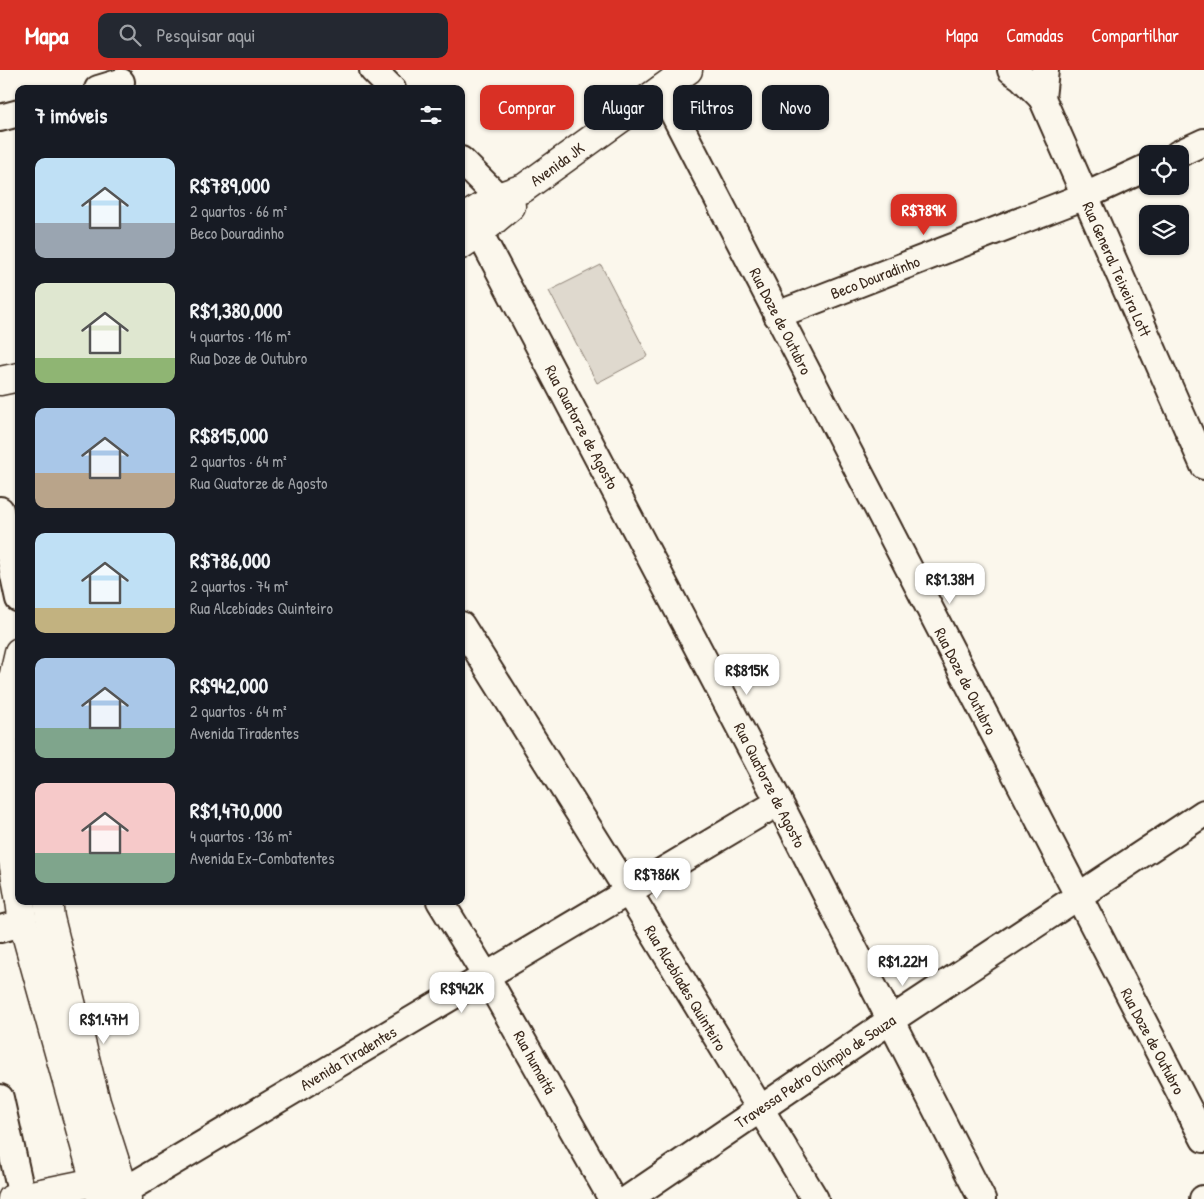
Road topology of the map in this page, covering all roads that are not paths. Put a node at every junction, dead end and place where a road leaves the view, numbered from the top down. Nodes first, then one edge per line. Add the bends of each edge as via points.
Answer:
1 (373, 70) edge
2 (688, 70) edge
3 (1011, 70) edge
4 (1046, 70) edge
5 (388, 85) edge
6 (663, 88) edge
7 (663, 93) edge
8 (1042, 98) junction
9 (15, 113) edge
10 (0, 118) edge
11 (604, 130) edge
12 (1204, 142) edge
13 (1189, 149) edge
14 (465, 163) edge
15 (1139, 172) edge
16 (1085, 196) junction
17 (510, 198) junction
18 (468, 228) edge
19 (777, 315) junction
20 (15, 378) edge
21 (0, 381) edge
22 (1204, 466) edge
23 (15, 503) edge
24 (0, 509) edge
25 (15, 580) edge
26 (465, 631) edge
27 (15, 672) edge
28 (779, 802) junction
29 (1204, 813) edge
30 (15, 869) edge
31 (628, 891) junction
32 (1077, 896) junction
33 (48, 905) edge
34 (442, 905) edge
35 (14, 918) edge
36 (486, 976) junction
37 (891, 1020) junction
38 (0, 1098) edge
39 (759, 1110) junction
40 (1204, 1139) edge
41 (112, 1193) edge
42 (17, 1198) edge
43 (612, 1199) edge
44 (628, 1199) edge
45 (815, 1199) edge
46 (982, 1199) edge

1 - 5 street
2 - 6 main road, Avenida JK
3 - 8 street
4 - 8 street
7 - 19 street, Rua Doze de Outubro
8 - 16 street, Rua General Teixeira Lott
9 - 10 street
11 - 17 main road, Avenida JK
12 - 13 street
14 - 17 street
15 - 16 street, Beco Douradinho
16 - 19 street, Beco Douradinho
16 - 22 street, Rua General Teixeira Lott
17 - 18 main road, Avenida JK
18 - 28 street, Rua Quatorze de Agosto
19 - 32 street, Rua Doze de Outubro
20 - 21 main road
23 - 24 street
24 - 25 street
26 - 31 street, Rua Alcebíades Quinteiro
27 - 30 main road via 2,752 3,788
28 - 31 street, Avenida Tiradentes
28 - 37 street, Rua Quatorze de Agosto
29 - 32 street, Travessa Pedro Olímpio de Souza
31 - 36 street, Avenida Tiradentes
31 - 39 street, Rua Alcebíades Quinteiro
32 - 37 street, Travessa Pedro Olímpio de Souza
32 - 40 street, Rua Doze de Outubro
33 - 41 main road via 96,1102
34 - 36 street, Rua humaitá
35 - 41 main road
36 - 41 street, Avenida Tiradentes
36 - 43 street, Rua humaitá
37 - 39 street, Travessa Pedro Olímpio de Souza
37 - 46 street, Rua Quatorze de Agosto
38 - 42 street
39 - 44 street, Travessa Pedro Olímpio de Souza
39 - 45 street, Rua Alcebíades Quinteiro
41 - 42 main road, Avenida Tiradentes

